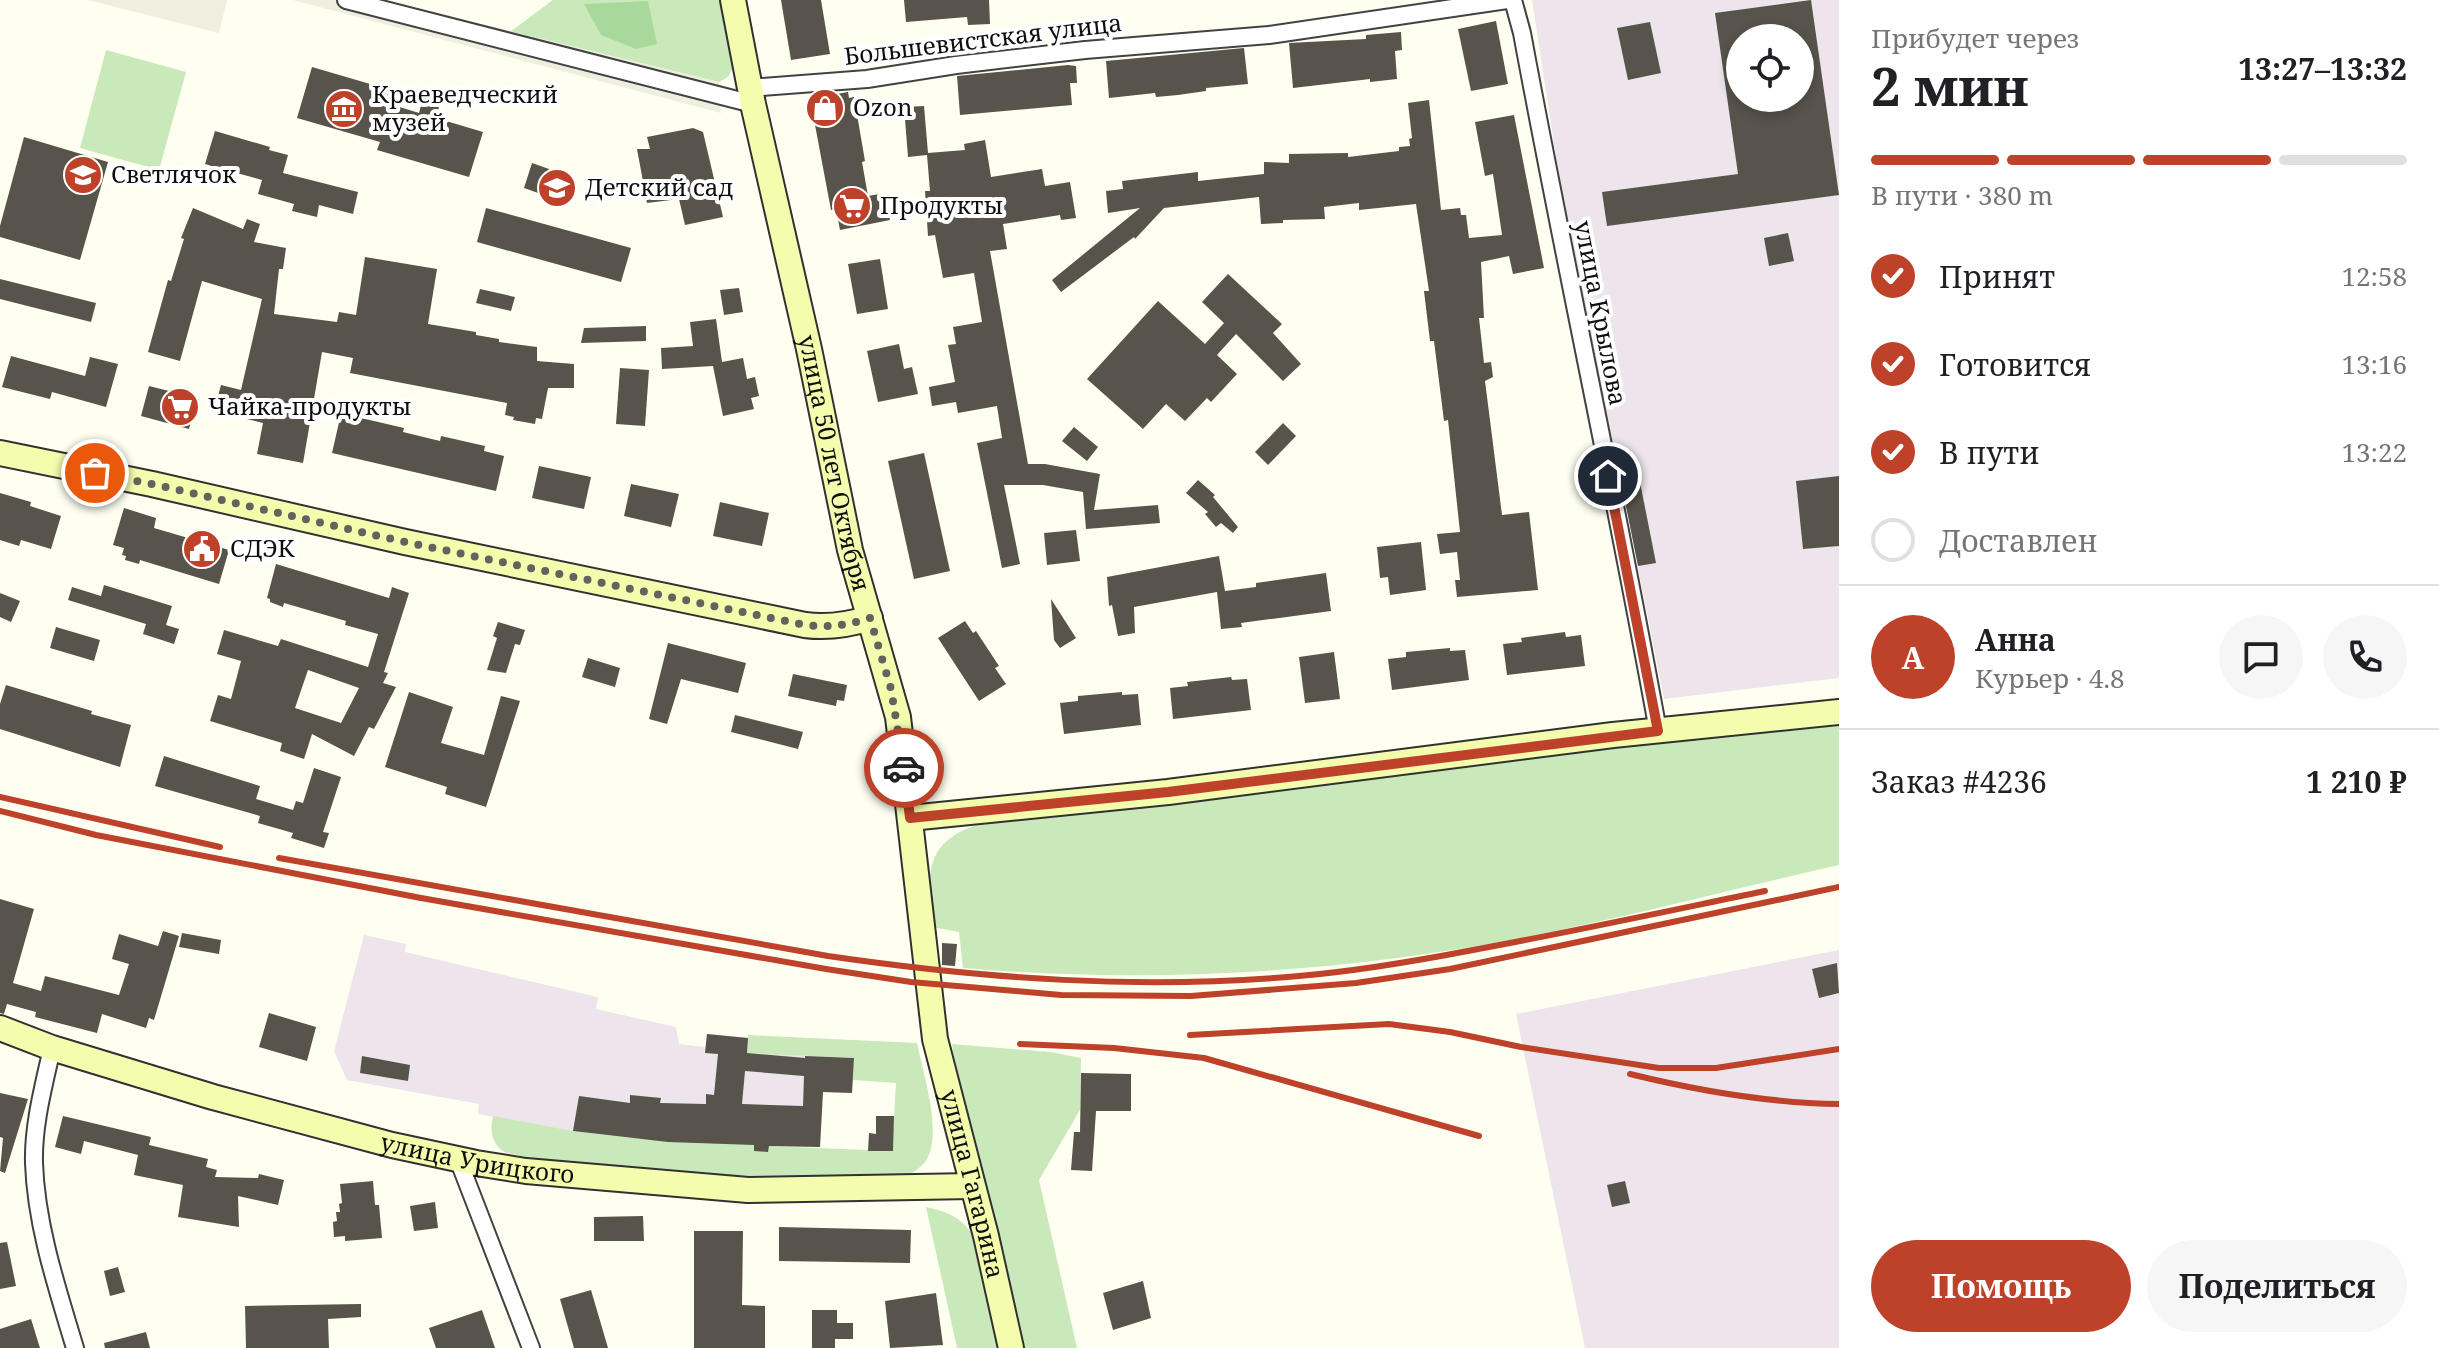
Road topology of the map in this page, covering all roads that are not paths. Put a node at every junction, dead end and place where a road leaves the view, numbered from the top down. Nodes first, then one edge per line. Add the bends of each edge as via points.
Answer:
1 (348, 0) edge
2 (733, 0) edge
3 (1507, 0) edge
4 (1513, 0) edge
5 (751, 96) junction
6 (0, 453) edge
7 (870, 618) junction
8 (1839, 712) edge
9 (1658, 731) junction
10 (910, 818) junction
11 (933, 1021) joint
12 (0, 1028) edge
13 (52, 1048) junction
14 (458, 1159) junction
15 (972, 1186) junction
16 (75, 1348) edge
17 (531, 1348) edge
18 (1011, 1348) edge

1 - 5 street, Большевистская улица
2 - 5 street, улица 50 лет Октября
3 - 5 street, Большевистская улица via 1269,35 956,65
4 - 9 street, улица Крылова
5 - 7 street, улица 50 лет Октября via 850,550
6 - 7 street via 805,625 847,625
7 - 10 street, улица 50 лет Октября via 898,717
8 - 9 street
9 - 10 street
10 - 11 street, улица 50 лет Октября
11 - 15 street, улица Гагарина
12 - 13 street, улица Урицкого
13 - 14 street, улица Урицкого via 213,1097
13 - 16 street via 34,1162 42,1226
14 - 15 street, улица Урицкого via 526,1171 748,1190
14 - 17 street
15 - 18 street, улица Гагарина

